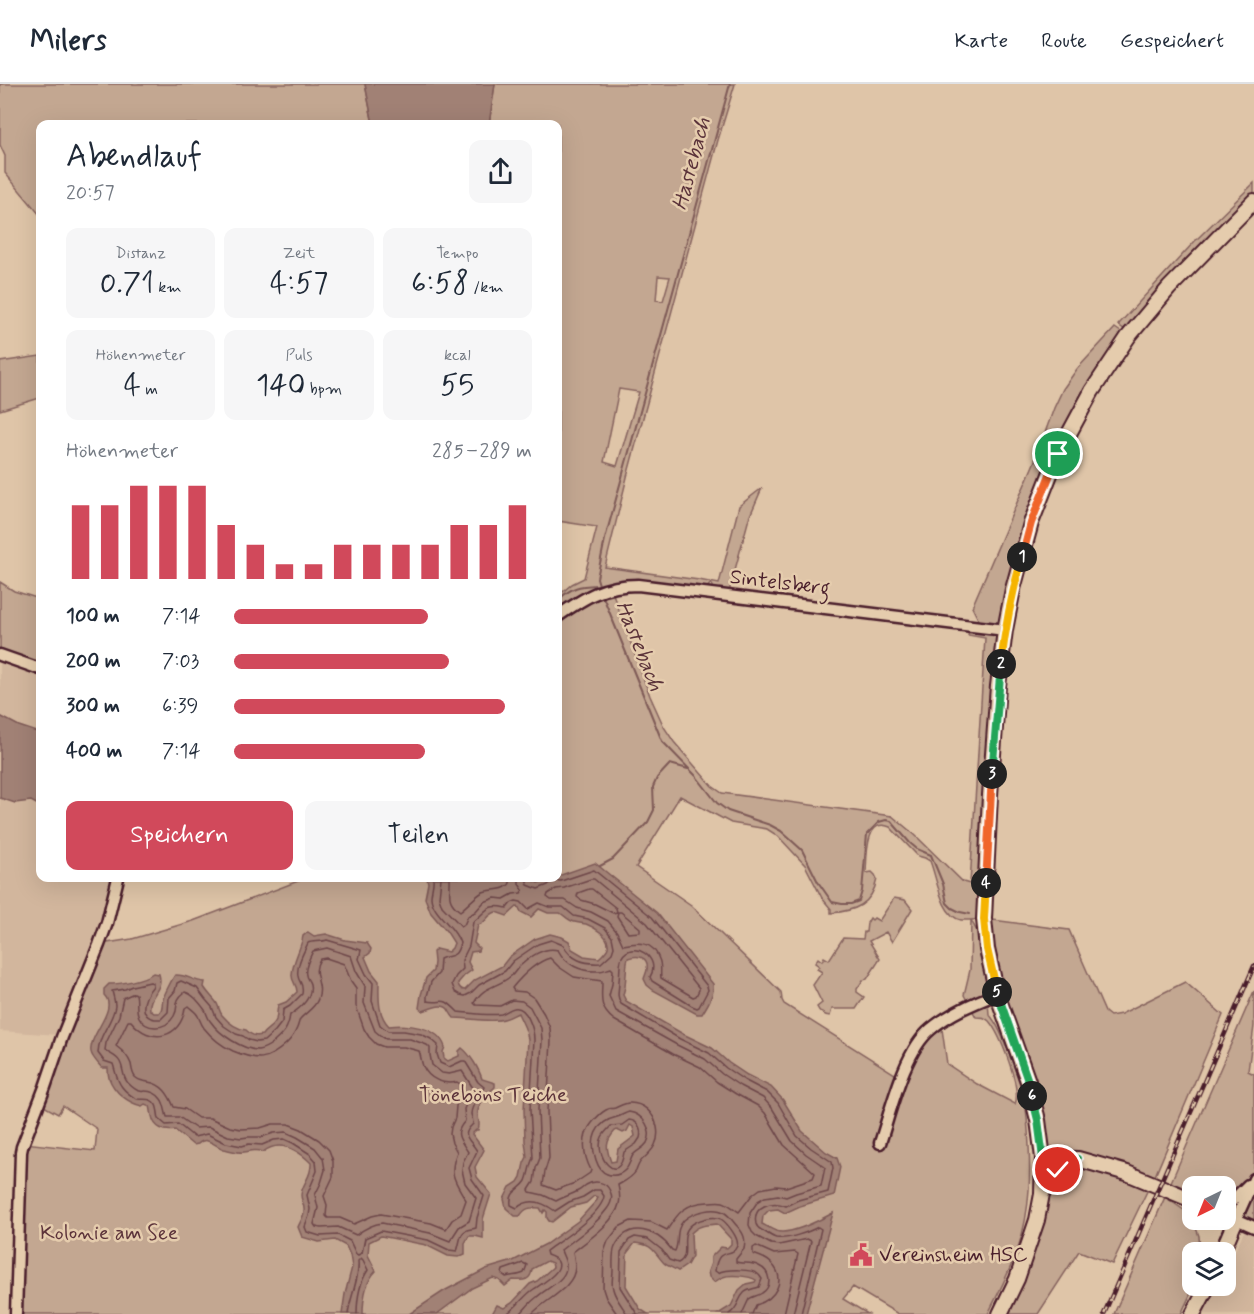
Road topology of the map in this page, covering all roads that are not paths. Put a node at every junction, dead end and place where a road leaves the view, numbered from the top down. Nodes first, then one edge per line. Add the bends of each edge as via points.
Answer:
1 (1254, 201) edge
2 (562, 613) edge
3 (1005, 630) junction
4 (0, 655) edge
5 (36, 668) edge
6 (117, 882) edge
7 (997, 994) junction
8 (880, 1143) dead end
9 (1043, 1158) junction
10 (1077, 1159) junction
11 (1254, 1179) edge
12 (1042, 1194) junction
13 (1182, 1196) edge
14 (1236, 1198) edge
15 (1236, 1208) edge
16 (1236, 1218) edge
17 (1254, 1227) edge
18 (1203, 1296) edge
19 (16, 1314) edge
20 (1000, 1314) edge
21 (1193, 1314) edge

1 - 3 main road via 1169,288 1128,337 1092,392 1058,454 1031,523
2 - 3 street, Sintelsberg via 602,591 638,585
3 - 7 main road via 990,795 984,919
4 - 5 street
6 - 19 street via 107,923 21,1152
7 - 8 street via 951,1015 914,1048
7 - 9 main road via 1028,1081
9 - 10 main road
9 - 12 main road
10 - 12 main road via 1051,1177
10 - 13 main road via 1127,1173
11 - 14 street
11 - 15 street
12 - 20 main road via 1017,1279
16 - 17 street
18 - 21 main road

